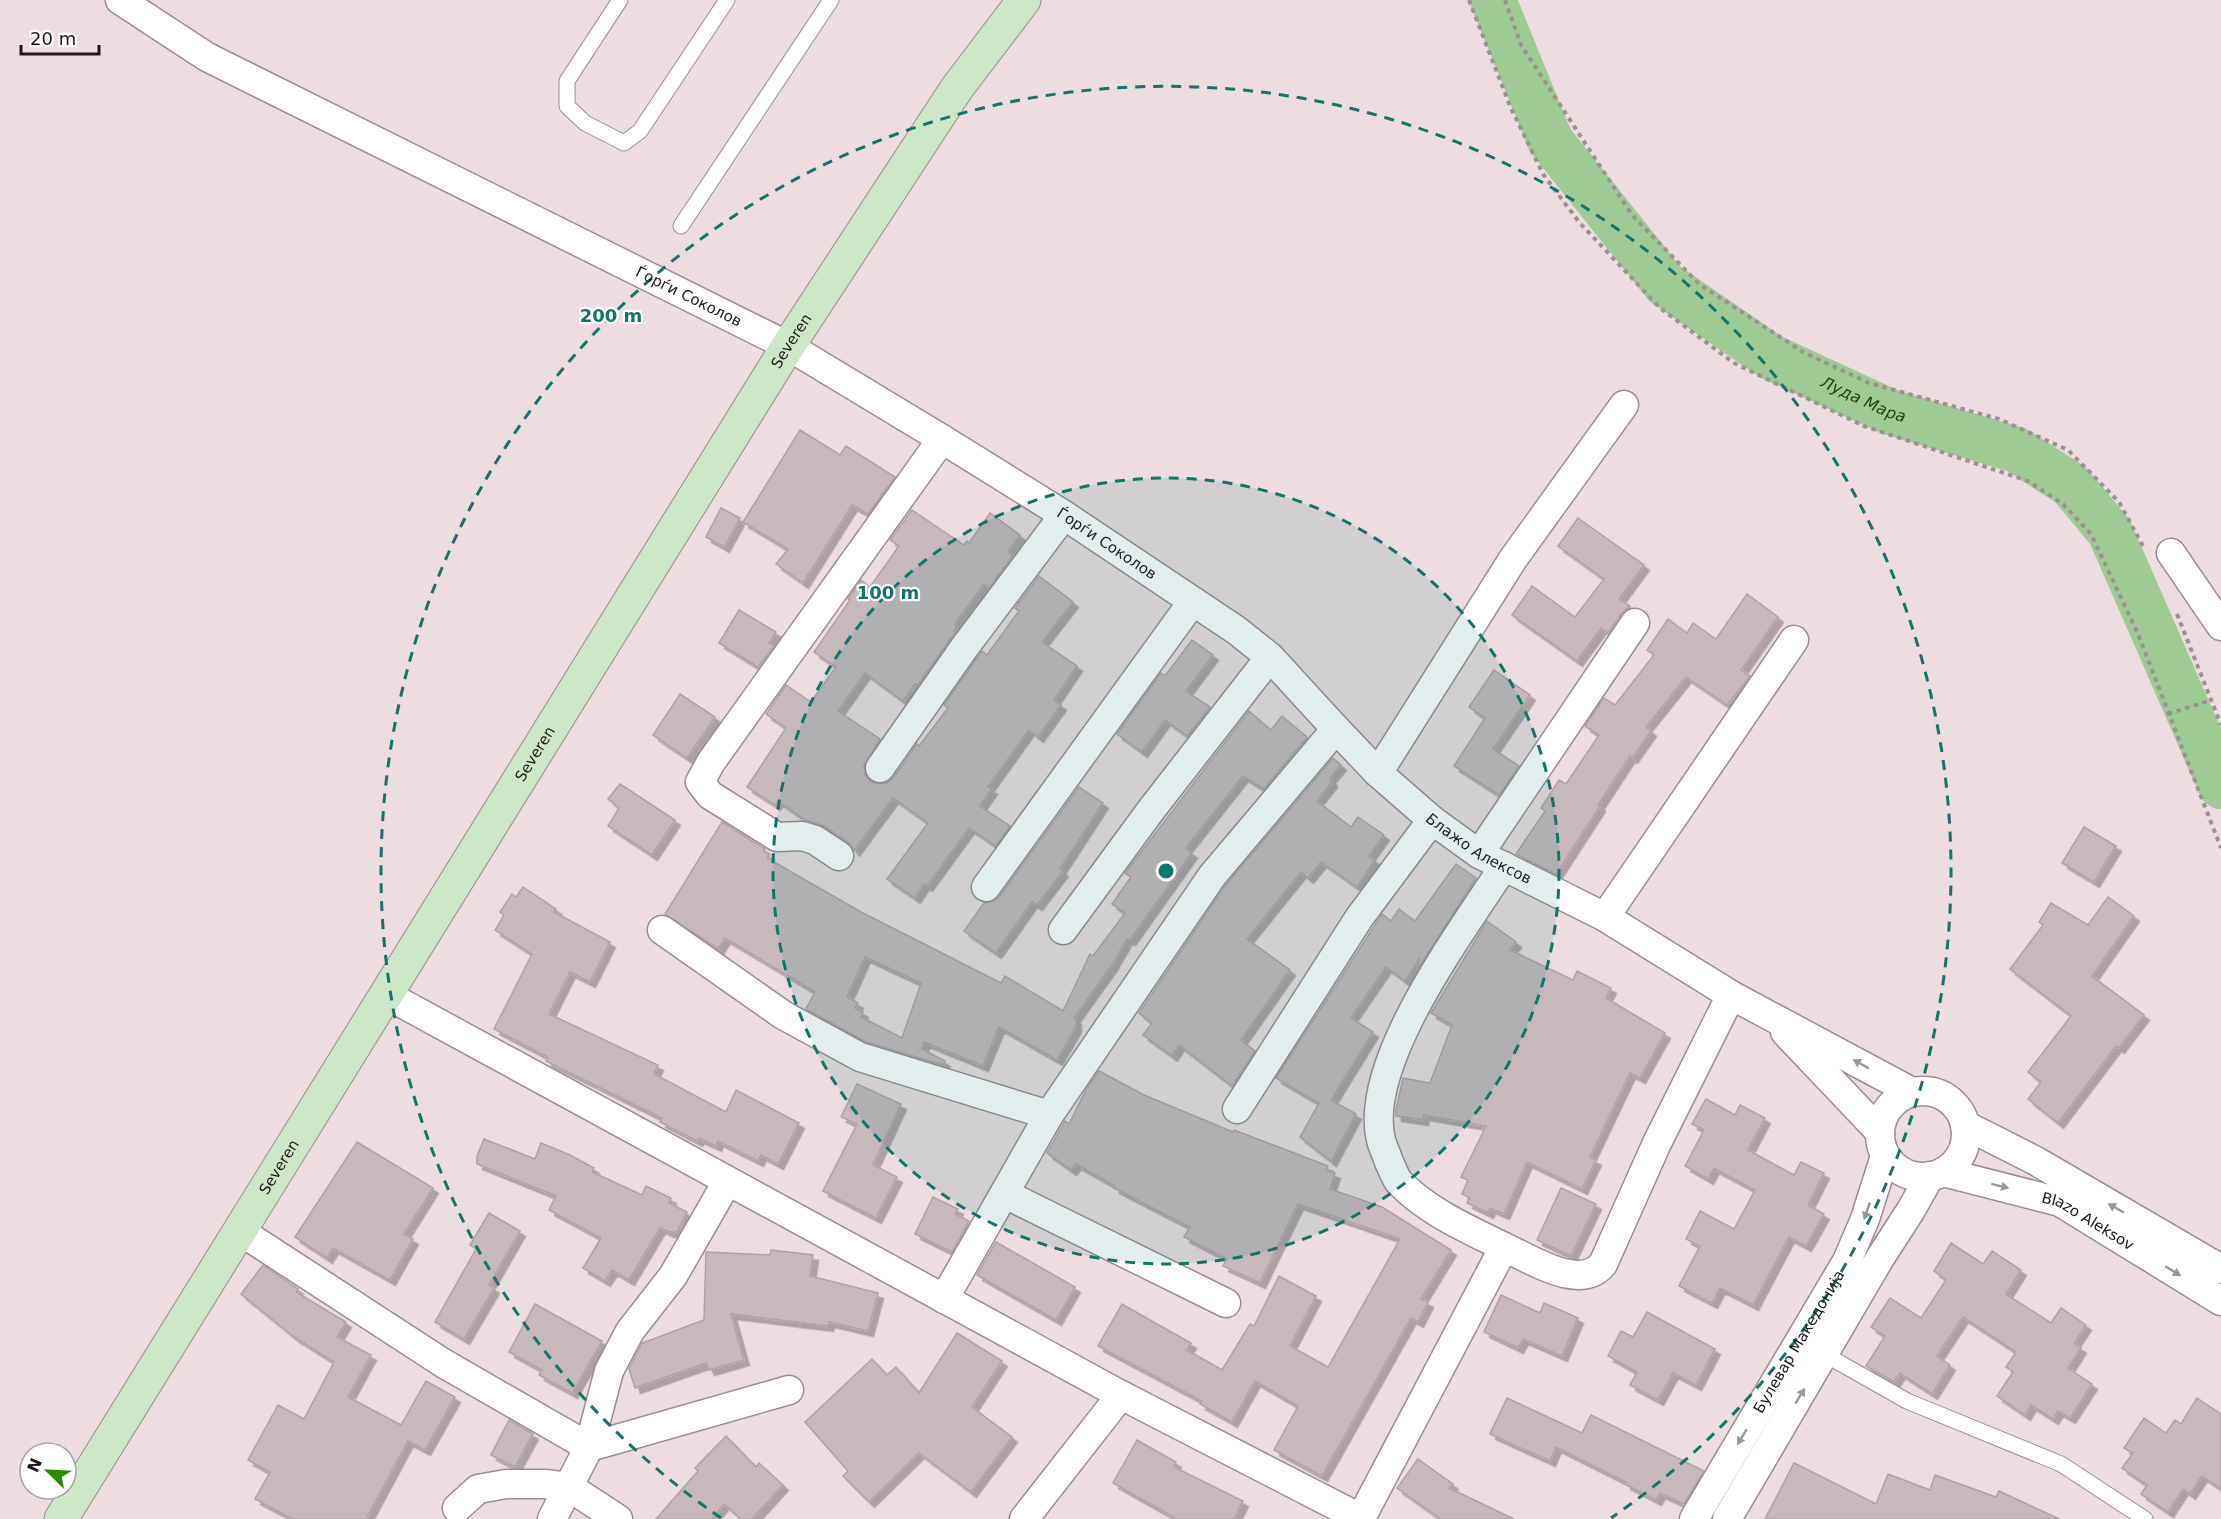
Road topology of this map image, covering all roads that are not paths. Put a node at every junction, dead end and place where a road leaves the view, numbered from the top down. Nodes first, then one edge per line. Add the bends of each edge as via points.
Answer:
1 (120, 0) edge
2 (620, 0) edge
3 (727, 0) edge
4 (831, 0) edge
5 (1024, 0) edge
6 (681, 226) dead end
7 (788, 346) junction
8 (1624, 405) dead end
9 (942, 439) junction
10 (1064, 515) junction
11 (2158, 552) road end
12 (1194, 601) junction
13 (1635, 623) dead end
14 (2221, 626) edge
15 (1236, 630) joint
16 (1794, 640) dead end
17 (1270, 657) junction
18 (1336, 729) junction
19 (880, 768) dead end
20 (1378, 773) junction
21 (1432, 820) junction
22 (1479, 854) junction
23 (839, 856) dead end
24 (1504, 866) junction
25 (986, 887) dead end
26 (1605, 917) junction
27 (662, 930) dead end
28 (1063, 930) dead end
29 (385, 994) junction
30 (1731, 995) junction
31 (1765, 1011) junction
32 (1912, 1092) junction
33 (1237, 1109) dead end
34 (1049, 1116) junction
35 (1965, 1125) junction
36 (1882, 1144) junction
37 (1936, 1174) junction
38 (727, 1182) junction
39 (1005, 1194) junction
40 (240, 1231) junction
41 (1504, 1247) junction
42 (2221, 1269) edge
43 (944, 1299) junction
44 (2221, 1301) edge
45 (1226, 1303) dead end
46 (1824, 1354) junction
47 (789, 1390) dead end
48 (1121, 1395) junction
49 (589, 1447) junction
50 (569, 1487) junction
51 (457, 1508) dead end
52 (61, 1519) edge
53 (552, 1519) edge
54 (618, 1519) edge
55 (1024, 1519) edge
56 (1361, 1519) edge
57 (1694, 1519) edge
58 (1727, 1519) edge
59 (2145, 1519) edge

1 - 7 street, Ѓорѓи Соколов via 207,57
2 - 3 lane via 567,81 567,106 585,123 624,143 640,131
4 - 6 lane
5 - 7 main road, Severen via 957,88
7 - 9 street, Ѓорѓи Соколов
7 - 29 main road, Severen
8 - 20 street via 1513,559
9 - 10 street, Ѓорѓи Соколов
9 - 23 street via 700,782 710,795 777,837 802,836
10 - 12 street, Ѓорѓи Соколов
10 - 19 street
11 - 14 street
12 - 15 street, Ѓорѓи Соколов
12 - 25 street
13 - 22 street
15 - 17 street, Блажо Алексов
16 - 26 street
17 - 18 street, Блажо Алексов
17 - 28 street
18 - 20 street, Блажо Алексов
18 - 34 street via 1212,876
20 - 21 street, Блажо Алексов
21 - 22 street, Блажо Алексов
21 - 33 street via 1359,918
22 - 24 street, Блажо Алексов
24 - 26 street, Блажо Алексов
24 - 41 street via 1428,983 1394,1049 1380,1116 1381,1139 1398,1181 1450,1220
26 - 30 street, Блажо Алексов
27 - 34 street via 783,1015 860,1058
29 - 38 street
29 - 40 main road, Severen
30 - 31 street, Блажо Алексов
30 - 41 street via 1596,1273 1581,1277 1565,1274
32 -> 31 street, Блажо Алексов
31 - 36 street, Блажо Алексов
32 - 35 street via 1939,1094 1951,1101
32 - 36 street via 1899,1098 1882,1119
34 - 39 street
35 - 37 street via 1962,1152 1954,1163
42 -> 35 street, Blazo Aleksov via 2036,1161
36 - 37 street via 1894,1166 1904,1173
36 -> 57 street, Булевар Македонија via 1865,1219 1847,1261
37 -> 44 street, Blazo Aleksov via 2060,1202
37 - 46 street, Булевар Македонија via 1880,1258
38 - 43 street
38 - 49 street via 673,1276 630,1331 609,1371
39 - 43 street
39 - 45 street
40 - 49 street via 443,1363
40 - 52 main road, Severen
41 - 56 street
43 - 48 street
58 -> 46 street, Булевар Македонија
46 - 59 lane via 1907,1401 2061,1464
47 - 49 street
48 - 55 street
48 - 56 street
49 - 50 street
50 - 51 street via 488,1487 478,1489
50 - 53 street
50 - 54 street

